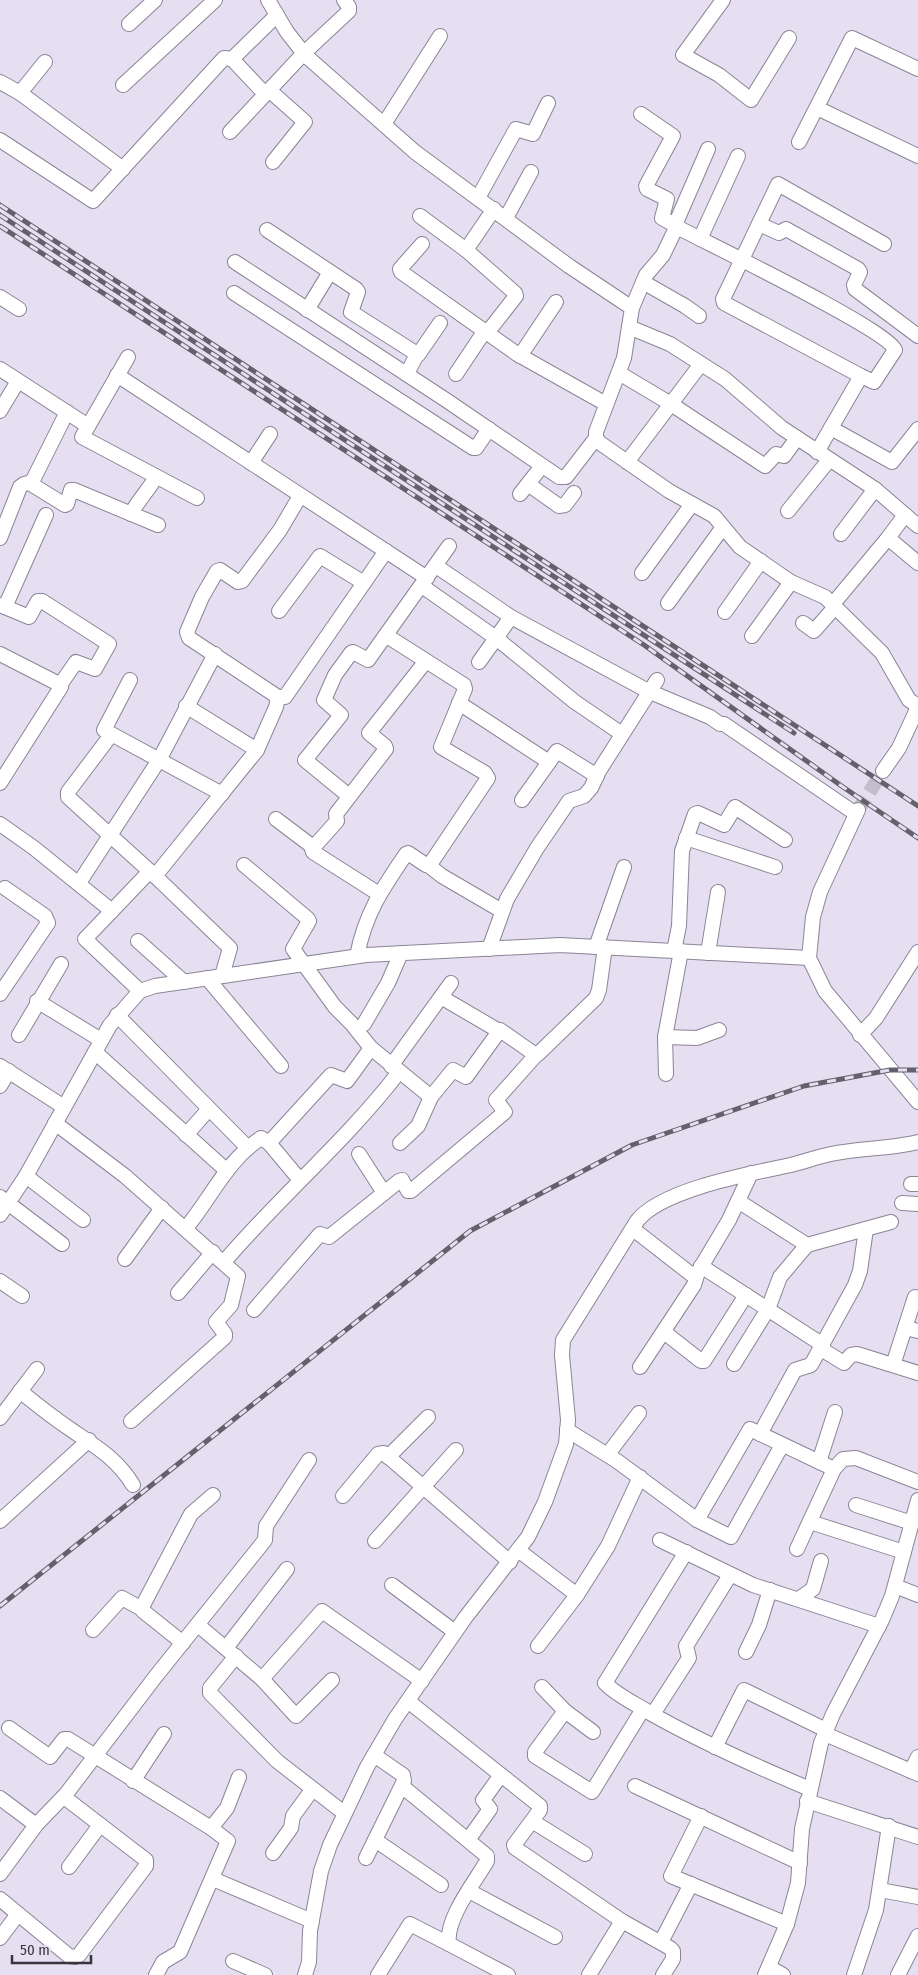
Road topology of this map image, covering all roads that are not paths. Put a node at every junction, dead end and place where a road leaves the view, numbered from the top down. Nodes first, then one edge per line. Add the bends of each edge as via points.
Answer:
1 (155, 0) edge
2 (216, 0) edge
3 (268, 0) edge
4 (344, 0) edge
5 (723, 0) edge
6 (277, 16) junction
7 (130, 24) dead end
8 (440, 36) dead end
9 (789, 38) dead end
10 (304, 53) junction
11 (232, 58) junction
12 (45, 62) dead end
13 (918, 69) edge
14 (0, 82) edge
15 (123, 86) dead end
16 (267, 92) junction
17 (20, 93) junction
18 (548, 103) dead end
19 (816, 108) junction
20 (641, 114) dead end
21 (384, 124) junction
22 (230, 132) dead end
23 (0, 140) edge
24 (799, 142) dead end
25 (708, 149) dead end
26 (738, 156) dead end
27 (918, 156) edge
28 (273, 162) dead end
29 (123, 169) junction
30 (531, 172) dead end
31 (478, 198) junction
32 (494, 209) junction
33 (420, 216) dead end
34 (506, 218) junction
35 (759, 224) junction
36 (676, 227) junction
37 (267, 230) dead end
38 (700, 239) junction
39 (422, 244) dead end
40 (884, 244) dead end
41 (466, 250) junction
42 (742, 260) junction
43 (235, 262) dead end
44 (330, 272) junction
45 (643, 282) junction
46 (234, 293) dead end
47 (0, 297) edge
48 (556, 302) dead end
49 (632, 308) junction
50 (19, 309) dead end
51 (307, 310) junction
52 (699, 316) dead end
53 (440, 323) dead end
54 (629, 327) junction
55 (485, 332) junction
56 (918, 336) edge
57 (418, 355) junction
58 (520, 356) junction
59 (128, 357) dead end
60 (701, 364) junction
61 (0, 369) edge
62 (619, 372) junction
63 (407, 374) junction
64 (456, 374) dead end
65 (117, 375) junction
66 (861, 376) junction
67 (18, 381) junction
68 (606, 404) junction
69 (671, 404) junction
70 (0, 411) edge
71 (67, 412) junction
72 (88, 426) junction
73 (831, 428) junction
74 (489, 429) junction
75 (918, 429) edge
76 (270, 434) dead end
77 (596, 438) junction
78 (797, 438) junction
79 (817, 452) junction
80 (829, 460) junction
81 (627, 462) junction
82 (251, 463) junction
83 (542, 466) junction
84 (156, 477) junction
85 (31, 484) junction
86 (875, 489) junction
87 (574, 493) dead end
88 (300, 496) junction
89 (197, 498) dead end
90 (692, 504) junction
91 (788, 512) dead end
92 (131, 514) junction
93 (46, 515) dead end
94 (905, 515) junction
95 (158, 525) dead end
96 (918, 526) edge
97 (723, 527) junction
98 (841, 534) dead end
99 (0, 538) edge
100 (888, 538) junction
101 (449, 546) dead end
102 (386, 551) junction
103 (761, 561) junction
104 (918, 563) edge
105 (436, 566) junction
106 (642, 573) dead end
107 (425, 582) junction
108 (791, 582) junction
109 (364, 583) junction
110 (668, 604) dead end
111 (3, 606) edge
112 (834, 606) junction
113 (279, 611) dead end
114 (725, 612) dead end
115 (511, 617) junction
116 (803, 623) dead end
117 (387, 636) junction
118 (752, 636) dead end
119 (496, 638) junction
120 (0, 654) edge
121 (215, 654) junction
122 (426, 661) junction
123 (479, 662) dead end
124 (130, 680) dead end
125 (60, 685) junction
126 (652, 685) junction
127 (278, 697) junction
128 (459, 703) junction
129 (186, 706) junction
130 (918, 707) edge
131 (622, 734) junction
132 (111, 735) junction
133 (257, 750) junction
134 (159, 760) junction
135 (549, 762) junction
136 (883, 771) tunnel mouth
137 (597, 776) junction
138 (0, 783) edge
139 (222, 794) junction
140 (350, 796) junction
141 (522, 800) dead end
142 (276, 819) dead end
143 (0, 824) edge
144 (110, 835) junction
145 (686, 838) junction
146 (786, 840) dead end
147 (313, 847) junction
148 (244, 864) dead end
149 (428, 865) junction
150 (624, 867) dead end
151 (775, 867) dead end
152 (153, 873) junction
153 (79, 883) junction
154 (5, 888) dead end
155 (718, 892) dead end
156 (379, 894) junction
157 (112, 911) junction
158 (502, 911) junction
159 (138, 941) dead end
160 (600, 947) junction
161 (489, 948) junction
162 (678, 951) junction
163 (918, 952) edge
164 (401, 953) junction
165 (708, 953) junction
166 (357, 956) junction
167 (809, 958) junction
168 (61, 964) dead end
169 (302, 965) junction
170 (222, 976) junction
171 (207, 978) junction
172 (184, 982) junction
173 (451, 984) dead end
174 (1, 991) edge
175 (140, 991) junction
176 (441, 997) junction
177 (37, 1001) junction
178 (117, 1015) junction
179 (364, 1024) dead end
180 (719, 1030) dead end
181 (499, 1031) junction
182 (19, 1035) dead end
183 (860, 1035) junction
184 (665, 1037) junction
185 (98, 1046) junction
186 (371, 1048) junction
187 (536, 1055) junction
188 (280, 1066) dead end
189 (4, 1069) edge
190 (395, 1069) junction
191 (666, 1074) dead end
192 (0, 1086) edge
193 (431, 1097) junction
194 (918, 1102) edge
195 (64, 1107) junction
196 (209, 1109) junction
197 (56, 1123) junction
198 (186, 1135) junction
199 (918, 1142) edge
200 (269, 1143) junction
201 (400, 1143) dead end
202 (248, 1148) junction
203 (359, 1154) dead end
204 (227, 1170) junction
205 (751, 1172) junction
206 (26, 1176) junction
207 (300, 1180) junction
208 (384, 1193) junction
209 (4, 1200) edge
210 (738, 1201) junction
211 (902, 1203) dead end
212 (918, 1204) edge
213 (162, 1208) junction
214 (0, 1215) edge
215 (83, 1220) dead end
216 (892, 1222) dead end
217 (186, 1228) junction
218 (632, 1229) junction
219 (866, 1229) junction
220 (62, 1244) dead end
221 (807, 1245) junction
222 (213, 1252) junction
223 (125, 1259) dead end
224 (224, 1262) junction
225 (699, 1272) junction
226 (0, 1281) edge
227 (178, 1293) dead end
228 (746, 1295) junction
229 (22, 1296) dead end
230 (915, 1297) dead end
231 (768, 1309) junction
232 (254, 1310) dead end
233 (912, 1330) edge
234 (664, 1332) junction
235 (822, 1346) junction
236 (734, 1364) dead end
237 (893, 1365) junction
238 (640, 1367) dead end
239 (37, 1368) dead end
240 (918, 1373) edge
241 (20, 1391) junction
242 (835, 1412) dead end
243 (639, 1413) dead end
244 (0, 1418) edge
245 (428, 1418) dead end
246 (131, 1421) dead end
247 (567, 1430) junction
248 (760, 1434) junction
249 (89, 1440) junction
250 (782, 1445) junction
251 (456, 1450) dead end
252 (608, 1454) junction
253 (388, 1457) junction
254 (309, 1460) dead end
255 (819, 1462) junction
256 (834, 1469) junction
257 (640, 1477) junction
258 (918, 1482) edge
259 (133, 1485) dead end
260 (422, 1486) junction
261 (213, 1495) dead end
262 (343, 1496) dead end
263 (918, 1500) edge
264 (856, 1505) dead end
265 (1, 1519) edge
266 (698, 1520) junction
267 (810, 1522) junction
268 (912, 1523) junction
269 (660, 1540) dead end
270 (374, 1541) dead end
271 (797, 1549) dead end
272 (518, 1550) junction
273 (686, 1552) junction
274 (904, 1552) junction
275 (821, 1561) dead end
276 (510, 1562) junction
277 (287, 1569) dead end
278 (730, 1574) junction
279 (392, 1585) dead end
280 (895, 1586) junction
281 (770, 1590) junction
282 (577, 1595) junction
283 (918, 1595) edge
284 (800, 1598) junction
285 (142, 1609) junction
286 (198, 1624) junction
287 (879, 1626) junction
288 (93, 1630) dead end
289 (455, 1632) junction
290 (183, 1643) junction
291 (538, 1646) dead end
292 (231, 1652) junction
293 (746, 1652) dead end
294 (262, 1679) junction
295 (332, 1680) dead end
296 (422, 1681) junction
297 (542, 1687) dead end
298 (408, 1700) junction
299 (565, 1711) junction
300 (648, 1712) junction
301 (9, 1728) dead end
302 (593, 1732) dead end
303 (825, 1732) junction
304 (164, 1734) dead end
305 (715, 1748) junction
306 (374, 1755) junction
307 (94, 1757) junction
308 (918, 1757) edge
309 (914, 1772) edge
310 (501, 1775) junction
311 (239, 1778) dead end
312 (134, 1781) junction
313 (635, 1786) dead end
314 (403, 1787) junction
315 (312, 1790) junction
316 (808, 1795) junction
317 (64, 1797) junction
318 (0, 1798) edge
319 (344, 1813) junction
320 (701, 1816) junction
321 (532, 1820) junction
322 (36, 1825) junction
323 (100, 1825) junction
324 (889, 1826) junction
325 (211, 1828) junction
326 (918, 1837) edge
327 (375, 1840) junction
328 (468, 1840) junction
329 (273, 1854) dead end
330 (585, 1854) dead end
331 (366, 1858) dead end
332 (800, 1863) junction
333 (69, 1867) dead end
334 (0, 1874) edge
335 (213, 1879) junction
336 (691, 1884) junction
337 (441, 1885) dead end
338 (880, 1890) junction
339 (469, 1891) junction
340 (918, 1898) edge
341 (0, 1899) edge
342 (18, 1914) junction
343 (622, 1920) junction
344 (312, 1921) junction
345 (786, 1924) junction
346 (918, 1936) edge
347 (555, 1937) dead end
348 (0, 1938) edge
349 (661, 1942) junction
350 (449, 1944) junction
351 (233, 1961) dead end
352 (767, 1971) edge
353 (156, 1975) edge
354 (265, 1975) edge
355 (306, 1975) edge
356 (378, 1975) edge
357 (508, 1975) edge
358 (589, 1975) edge
359 (663, 1975) edge
360 (783, 1975) edge
361 (854, 1975) edge
362 (898, 1975) edge

1 - 7 street
2 - 15 street
3 - 6 street
4 - 10 street via 348,11
5 - 9 street via 683,55 719,75 752,100
6 - 10 street
6 - 11 street
8 - 21 street
10 - 16 street
10 - 21 street
11 - 16 street
11 - 29 street via 224,58
12 - 17 street
13 - 19 street via 854,37
14 - 17 street
16 - 22 street
16 - 28 street via 305,122
17 - 29 street
18 - 31 street via 534,134 516,130
19 - 24 street
19 - 27 street
20 - 36 street via 673,136 646,186 668,199 662,219
21 - 31 street via 415,152
23 - 29 street via 91,201
25 - 36 street
26 - 38 street
30 - 34 street
31 - 32 street
32 - 34 street
32 - 41 street
33 - 41 street
34 - 49 street
35 - 40 street via 780,183
35 - 42 street
35 - 56 street via 779,233 786,229 858,269 855,289
36 - 38 street
36 - 45 street via 663,255
37 - 44 street
38 - 42 street
39 - 55 street via 400,269 401,272
41 - 55 street via 516,294
42 - 66 street via 724,303
42 - 66 street via 827,304 893,346 895,350 876,381
43 - 51 street
44 - 51 street
44 - 57 street via 357,290 351,312
45 - 49 street
45 - 52 street
46 - 74 street via 473,448
47 - 50 street
48 - 58 street
49 - 54 street
51 - 63 street
53 - 57 street
54 - 60 street via 670,344
54 - 62 street
55 - 58 street
55 - 64 street
57 - 63 street
58 - 68 street
59 - 65 street
60 - 69 street
60 - 78 street via 725,379
61 - 67 street
62 - 68 street
62 - 69 street
63 - 74 street
65 - 72 street
65 - 82 street
66 - 73 street
67 - 70 street
67 - 71 street
68 - 77 street
69 - 78 street via 765,466 776,454 782,457
69 - 81 street
71 - 72 street
71 - 85 street
72 - 84 street via 83,438
73 - 75 street via 892,462
73 - 79 street
74 - 83 street
76 - 82 street
77 - 81 street
77 - 83 street via 566,477 559,477
78 - 79 street
79 - 80 street
80 - 86 street
80 - 91 street
81 - 90 street
82 - 88 street
83 - 87 street via 524,489 559,506 565,505
84 - 89 street
84 - 92 street
85 - 92 street via 65,505 71,490 74,490
85 - 99 street via 20,488
86 - 94 street
86 - 98 street
88 - 102 street
88 - 121 street via 280,530 242,580 238,582 218,570 202,597 188,628 188,636
90 - 97 street via 714,516
90 - 106 street
92 - 95 street
93 - 111 street
94 - 96 street
94 - 100 street
97 - 103 street via 740,547
97 - 110 street
100 - 104 street
100 - 112 street
101 - 105 street
102 - 107 street
102 - 109 street
103 - 108 street
103 - 114 street
105 - 107 street
105 - 115 street
107 - 117 street
107 - 119 street
108 - 112 street via 825,598
108 - 118 street
109 - 113 street via 320,556
109 - 127 street via 286,696
111 - 125 street via 29,617 42,601 109,644 95,669 76,662
112 - 116 street via 814,630
112 - 130 street via 882,654 909,700
115 - 119 street
115 - 126 street
117 - 122 street
117 - 140 street via 367,660 351,653 336,675 324,702 341,716 305,760
119 - 123 street
119 - 131 street via 574,702
120 - 125 street
121 - 127 street
121 - 129 street
122 - 128 street via 464,685
122 - 140 street via 369,733 386,749
124 - 132 street via 104,728
125 - 138 street
126 - 131 street
126 - 167 street via 724,724 857,812 820,892
127 - 133 street
128 - 135 street
128 - 149 street via 441,747 485,773 488,778
129 - 133 street
129 - 134 street
130 - 136 street via 899,748
131 - 137 street
132 - 134 street
132 - 144 street via 67,795
133 - 139 street
134 - 139 street
134 - 144 street
135 - 137 street via 559,751
135 - 141 street
137 - 158 street via 587,793 569,802 537,848
139 - 152 street
140 - 147 street via 336,814 337,821
142 - 147 street
143 - 153 street
144 - 152 street
144 - 153 street
145 - 146 street via 696,813 724,826 735,807
145 - 151 street
145 - 162 street via 682,851
147 - 156 street via 313,852
148 - 169 street via 308,918 292,947
149 - 156 street via 407,854
149 - 158 street
150 - 160 street
152 - 157 street
152 - 170 street via 230,948
153 - 157 street
154 - 174 street via 45,916 48,923
155 - 165 street
156 - 166 street via 362,929
157 - 175 street via 85,941
158 - 161 street
159 - 172 street
160 - 161 street
160 - 162 street
160 - 187 street via 600,990 596,998
161 - 164 street
162 - 165 street
162 - 184 street
163 - 183 street via 876,1018
164 - 166 street
164 - 179 street
165 - 167 street
166 - 169 street
167 - 183 street via 825,991
168 - 177 street
169 - 170 street
169 - 186 street
170 - 171 street
171 - 172 street
171 - 188 street
172 - 175 street
173 - 176 street
175 - 178 street
176 - 181 street
176 - 190 street
177 - 182 street
177 - 185 street
178 - 185 street
178 - 196 street
180 - 184 street via 697,1038
181 - 187 street
181 - 193 street via 466,1077 453,1070
183 - 194 street
184 - 191 street
185 - 195 street
185 - 198 street
186 - 190 street
186 - 200 street via 347,1081 331,1075
187 - 208 street via 496,1100 505,1112 411,1191 400,1180
189 - 192 street
189 - 195 street
190 - 193 street
190 - 207 street via 354,1127
193 - 201 street via 418,1126
195 - 197 street
196 - 198 street
196 - 202 street
197 - 206 street
197 - 213 street
198 - 204 street
199 - 205 street via 830,1154
200 - 202 street via 261,1138
200 - 207 street
202 - 204 street
203 - 208 street
204 - 217 street
205 - 210 street
205 - 218 street via 675,1196 647,1210
206 - 209 street
206 - 215 street
207 - 224 street
208 - 232 street via 329,1237 320,1234
209 - 214 street
209 - 220 street
210 - 221 street
210 - 225 street
211 - 212 street
213 - 217 street
213 - 223 street
216 - 219 street
217 - 222 street
218 - 225 street
218 - 247 street via 564,1340
219 - 221 street
219 - 235 street via 856,1285
221 - 231 street via 780,1277
222 - 224 street
222 - 227 street
224 - 246 street via 238,1278 231,1306 216,1322 225,1336
225 - 228 street
225 - 234 street
226 - 229 street
228 - 231 street
228 - 234 street via 704,1361
230 - 233 street
231 - 235 street
231 - 236 street
233 - 237 street
234 - 238 street
235 - 237 street via 844,1363 851,1355 857,1354
235 - 248 street via 811,1365 795,1370
237 - 240 street
239 - 241 street
241 - 244 street
241 - 249 street
242 - 255 street
243 - 252 street
245 - 253 street
247 - 252 street
247 - 272 street via 566,1444 545,1502
248 - 250 street
248 - 266 street via 748,1430
249 - 259 street via 116,1461
249 - 265 street
250 - 255 street
250 - 266 street via 733,1536 728,1537
251 - 260 street
252 - 257 street
253 - 260 street
253 - 262 street via 384,1453 378,1454
254 - 286 street via 266,1526 265,1540
255 - 256 street
256 - 258 street via 843,1459 856,1458
256 - 267 street
257 - 266 street
257 - 282 street via 608,1546
260 - 270 street
260 - 276 street
261 - 285 street via 191,1514
263 - 268 street
264 - 268 street
267 - 271 street
267 - 274 street
268 - 274 street
269 - 273 street
272 - 276 street
272 - 282 street
273 - 278 street
273 - 300 street via 605,1681 606,1685
274 - 280 street
275 - 284 street via 814,1589
276 - 289 street
277 - 292 street
278 - 281 street
278 - 300 street via 686,1646 689,1658
279 - 289 street
280 - 283 street
280 - 287 street
281 - 284 street
281 - 293 street
282 - 291 street
284 - 287 street
285 - 288 street via 122,1598
285 - 290 street
286 - 290 street
286 - 292 street
287 - 303 street
289 - 296 street
290 - 307 street
292 - 294 street
292 - 315 street via 210,1693 256,1741
294 - 295 street via 296,1716
294 - 296 street via 322,1611
296 - 298 street
297 - 299 street
298 - 306 street
298 - 310 street
299 - 300 street via 534,1754 592,1792
299 - 302 street
300 - 305 street
301 - 307 street via 50,1757 66,1738
303 - 305 street via 744,1690
303 - 309 street
303 - 316 street
304 - 312 street
305 - 316 street
306 - 314 street via 403,1775
306 - 319 street
307 - 312 street
307 - 317 street
308 - 309 street
310 - 321 street via 540,1806
310 - 328 street via 483,1800 490,1809
311 - 325 street via 227,1808
312 - 325 street
313 - 320 street
314 - 327 street
314 - 328 street
315 - 319 street
315 - 329 street
316 - 324 street
316 - 332 street
317 - 322 street
317 - 323 street
318 - 322 street
319 - 344 street via 321,1871
320 - 332 street
320 - 336 street via 671,1876
321 - 330 street
321 - 343 street via 514,1844 515,1848
322 - 334 street
323 - 333 street
323 - 342 street via 147,1864 79,1955 69,1956
324 - 326 street
324 - 338 street
325 - 335 street via 228,1841
327 - 331 street
327 - 337 street
328 - 339 street via 488,1859
332 - 345 street via 798,1883
335 - 344 street
335 - 353 street via 180,1952 163,1962
336 - 345 street
336 - 349 street
338 - 340 street
338 - 361 street
339 - 347 street
339 - 350 street via 457,1910 448,1935
341 - 342 street
342 - 348 street
343 - 349 street
343 - 358 street
344 - 355 street
345 - 352 street
346 - 362 street
349 - 359 street via 674,1955
350 - 356 street via 410,1924
350 - 357 street
351 - 354 street
352 - 360 street

